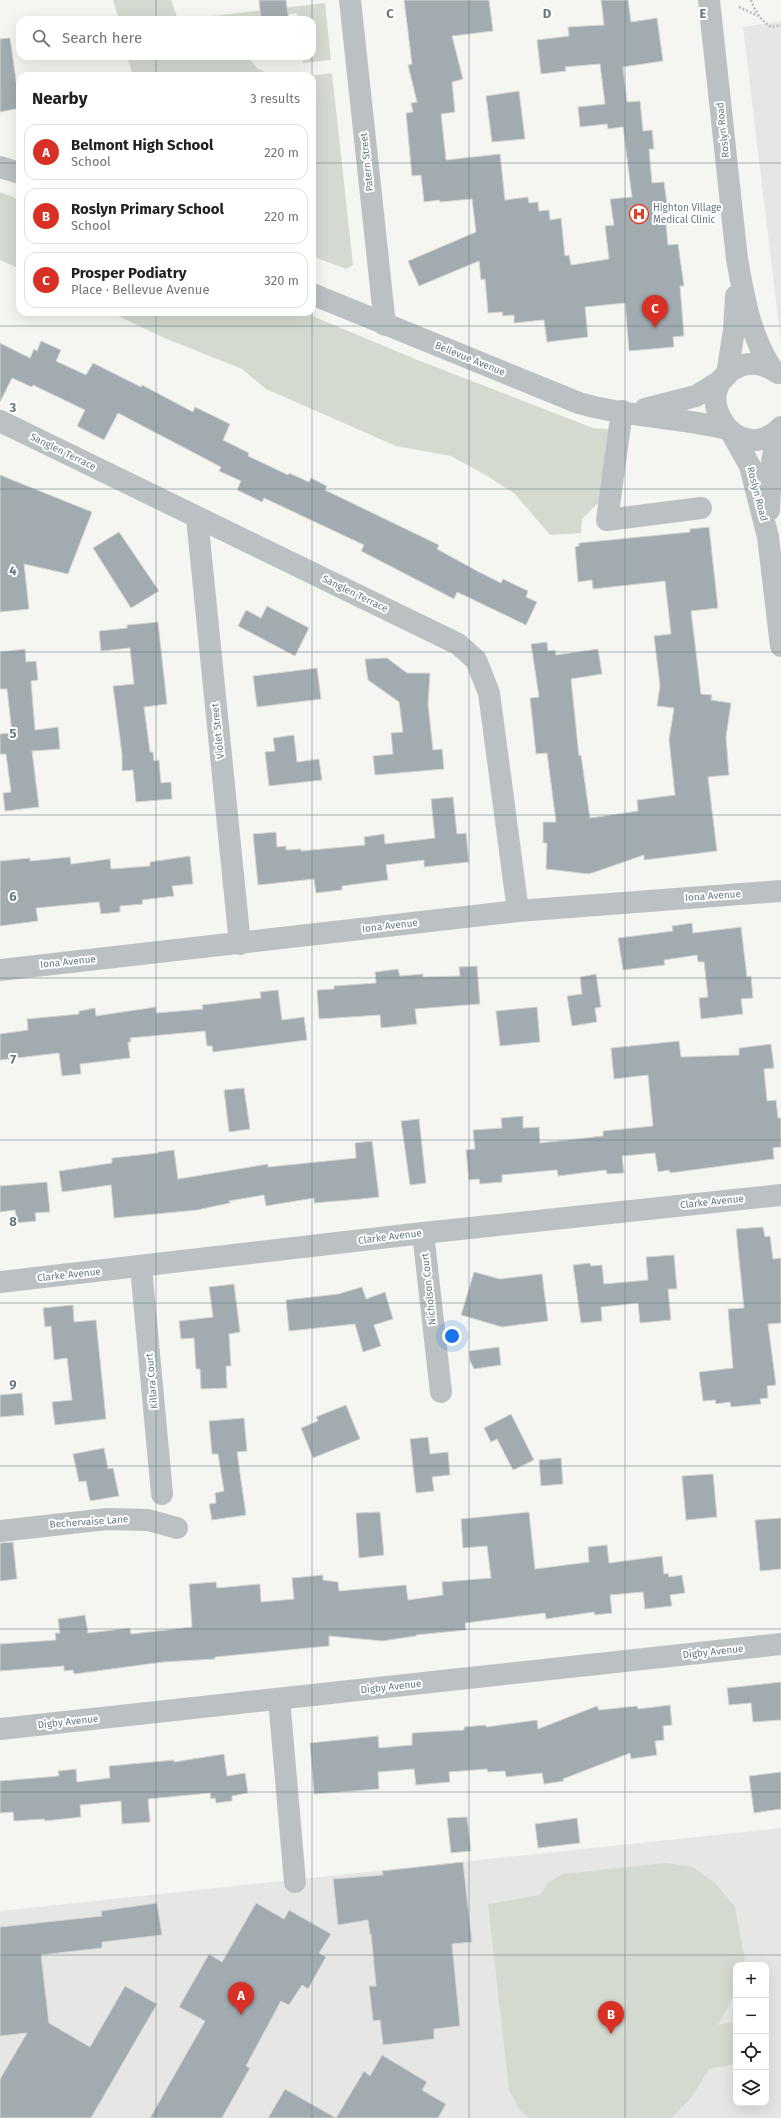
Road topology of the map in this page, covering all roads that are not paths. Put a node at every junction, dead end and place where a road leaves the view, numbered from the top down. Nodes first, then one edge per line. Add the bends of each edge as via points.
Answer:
1 (350, 0) edge
2 (709, 0) edge
3 (0, 167) edge
4 (16, 172) edge
5 (737, 259) junction
6 (316, 296) edge
7 (385, 325) junction
8 (777, 373) edge
9 (725, 377) junction
10 (627, 412) junction
11 (0, 421) edge
12 (779, 428) edge
13 (729, 430) junction
14 (701, 508) dead end
15 (197, 518) junction
16 (768, 537) junction
17 (781, 646) edge
18 (781, 891) edge
19 (518, 912) junction
20 (240, 944) junction
21 (0, 970) edge
22 (781, 1195) edge
23 (423, 1233) junction
24 (141, 1267) junction
25 (0, 1282) edge
26 (441, 1392) dead end
27 (162, 1494) dead end
28 (177, 1528) dead end
29 (0, 1531) edge
30 (781, 1644) edge
31 (279, 1699) junction
32 (0, 1729) edge
33 (294, 1882) dead end

1 - 7 street, Patern Street
2 - 5 street, Roslyn Road
3 - 4 street
5 - 8 street, Roslyn Road via 748,318 759,347
5 - 9 street, Roslyn Road via 735,323
6 - 7 street, Bellevue Avenue
7 - 10 street, Bellevue Avenue via 579,403
8 - 9 street, Roslyn Road via 756,364 745,364
9 - 10 street, Bellevue Avenue via 704,392 690,398
9 - 13 street, Roslyn Road via 716,393 716,404 720,420
10 - 13 street, Bellevue Avenue
10 - 14 street via 607,520
11 - 15 street, Sanglen Terrace
12 - 13 street, Roslyn Road via 768,436 752,439 741,437
12 - 16 street, Roslyn Road via 771,467
13 - 16 street, Roslyn Road via 750,466
15 - 19 street, Sanglen Terrace via 458,644 476,660 489,693
15 - 20 street, Violet Street
16 - 17 street, Roslyn Road
18 - 19 street, Iona Avenue
19 - 20 street, Iona Avenue
20 - 21 street, Iona Avenue
22 - 23 street, Clarke Avenue
23 - 24 street, Clarke Avenue
23 - 26 street, Nicholson Court
24 - 25 street, Clarke Avenue
24 - 27 street, Killara Court
28 - 29 street, Bechervaise Lane via 148,1520 114,1519
30 - 31 street, Digby Avenue
31 - 32 street, Digby Avenue
31 - 33 street

